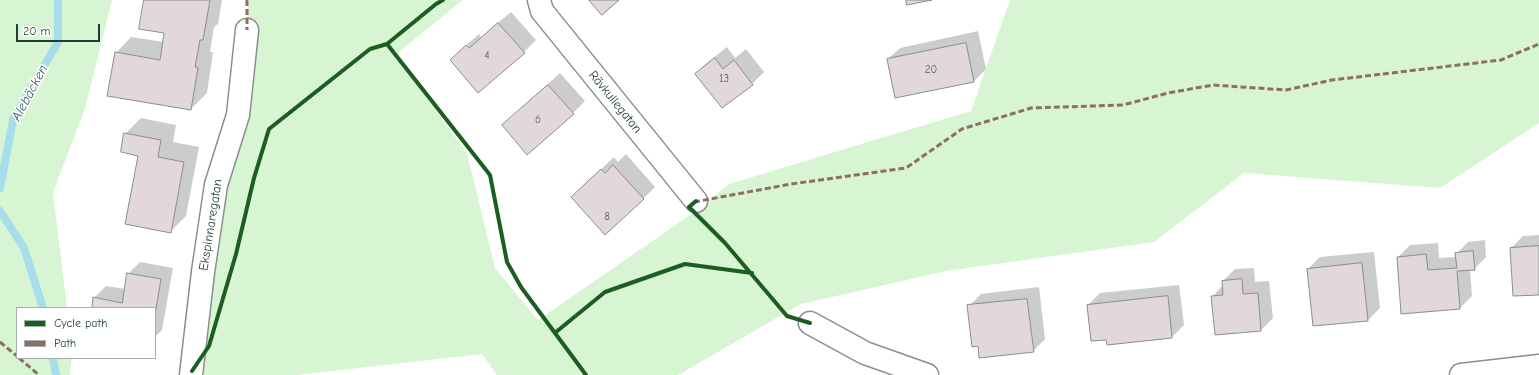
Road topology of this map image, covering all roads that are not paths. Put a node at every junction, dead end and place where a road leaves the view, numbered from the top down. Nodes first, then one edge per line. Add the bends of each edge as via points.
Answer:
1 (539, 0) edge
2 (247, 30) dead end
3 (696, 201) dead end
4 (810, 323) dead end
5 (1539, 366) edge
6 (191, 375) edge
7 (927, 375) edge
8 (1461, 375) edge

1 - 3 street, Rävkullegatan via 542,11
2 - 6 street, Ekspinnaregatan via 238,115 216,185
4 - 7 street via 865,352
5 - 8 street

